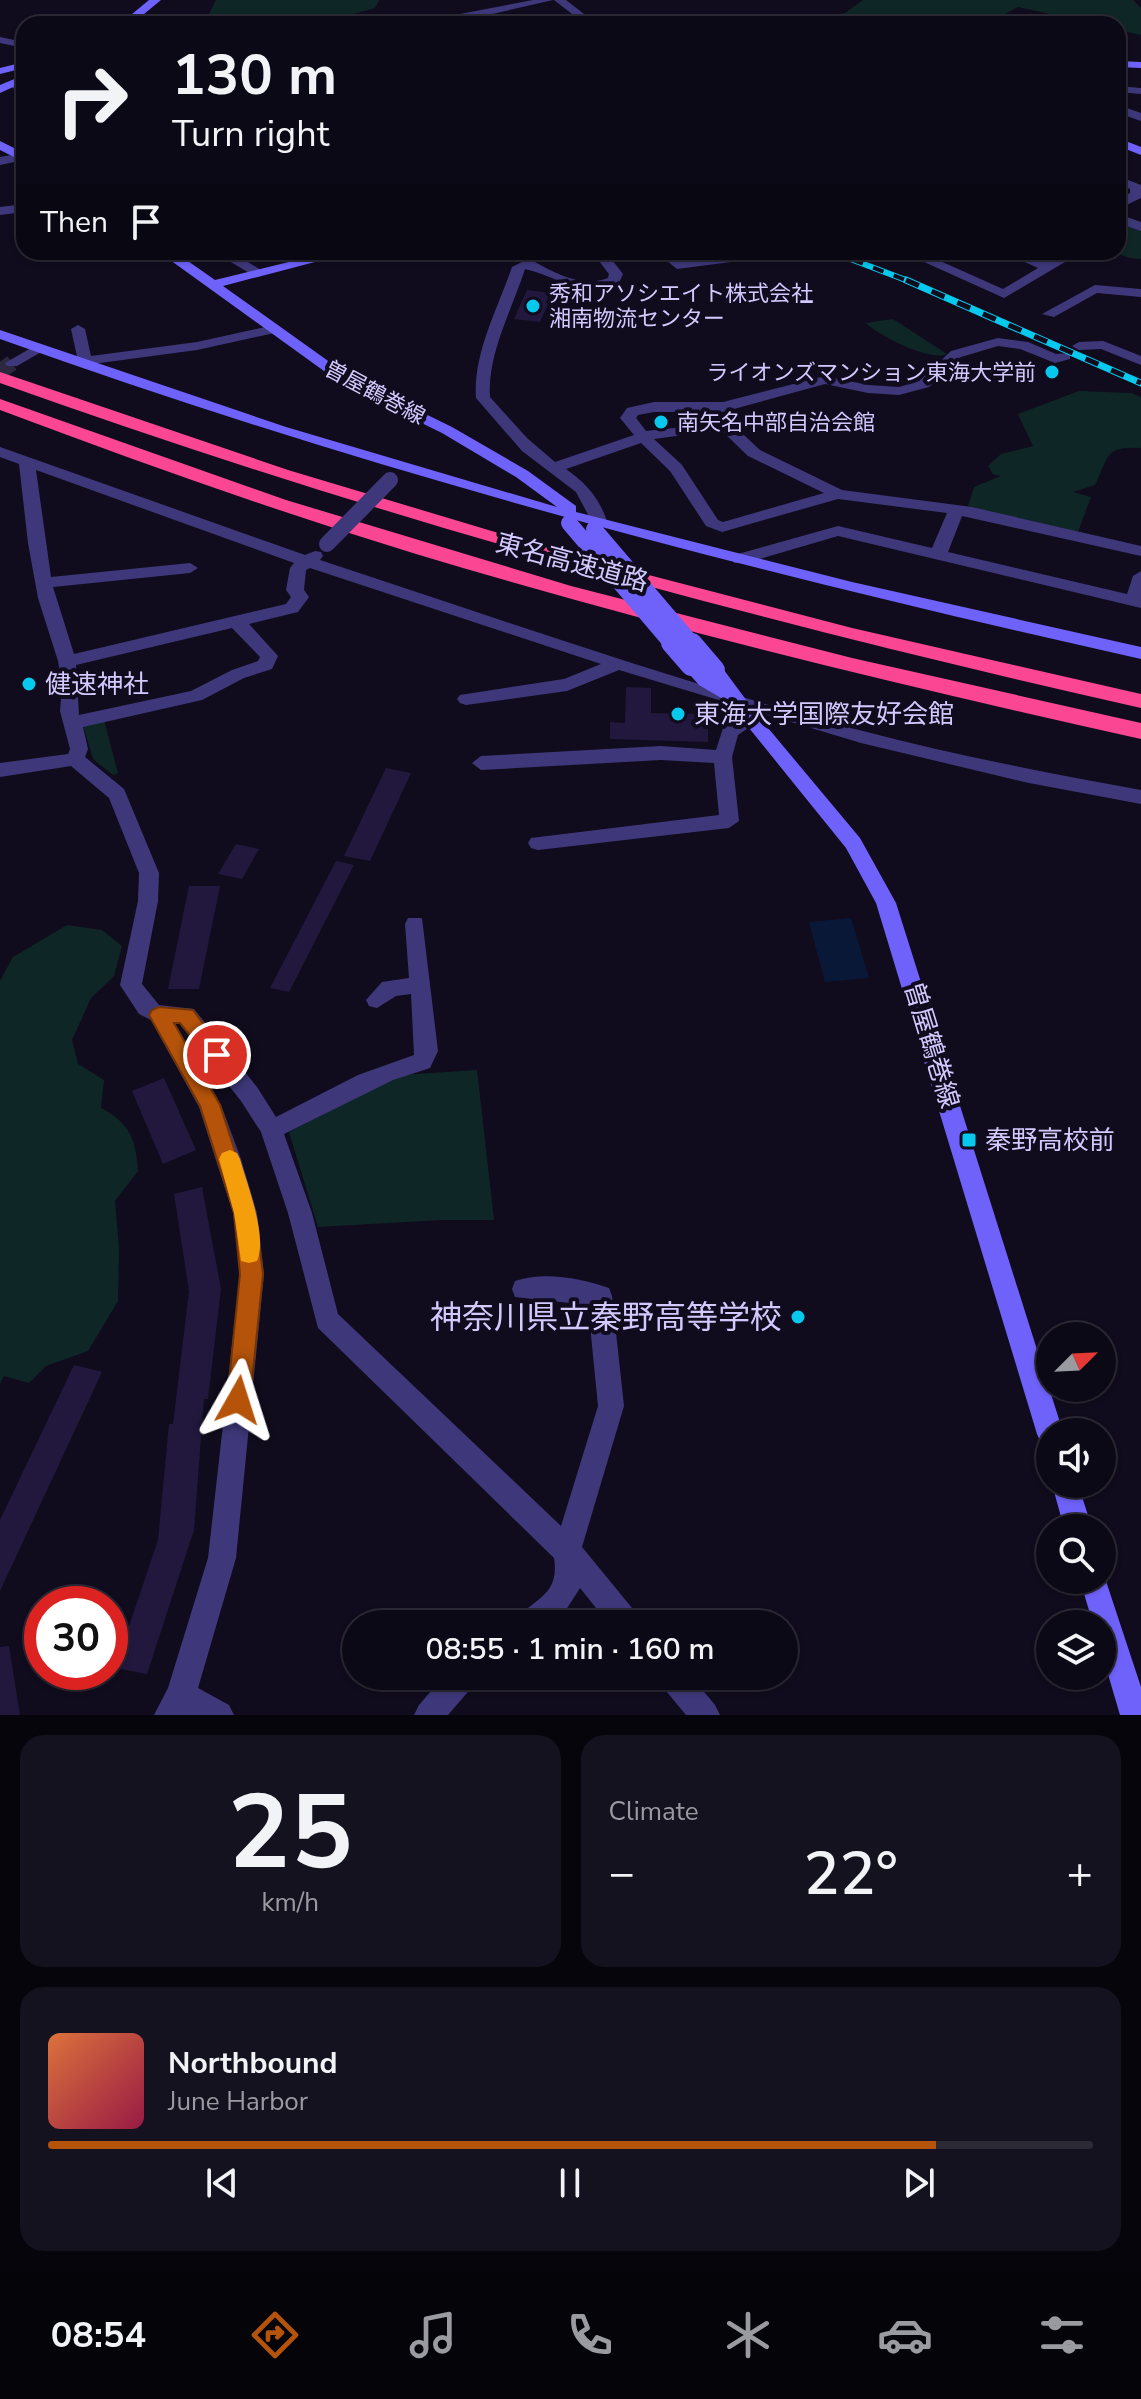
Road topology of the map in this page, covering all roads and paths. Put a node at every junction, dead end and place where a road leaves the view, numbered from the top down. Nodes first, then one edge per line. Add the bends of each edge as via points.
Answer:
1 (156, 0) edge
2 (548, 0) edge
3 (559, 0) edge
4 (138, 13) junction
5 (130, 16) edge
6 (134, 16) edge
7 (471, 16) edge
8 (581, 16) edge
9 (1126, 183) edge
10 (1126, 201) edge
11 (177, 260) edge
12 (234, 260) edge
13 (312, 260) edge
14 (527, 260) edge
15 (531, 260) edge
16 (605, 260) edge
17 (672, 260) edge
18 (716, 260) edge
19 (927, 260) edge
20 (1030, 260) edge
21 (1060, 260) edge
22 (1047, 267) junction
23 (256, 273) junction
24 (212, 285) junction
25 (1141, 293) edge
26 (1049, 314) dead end
27 (78, 329) dead end
28 (274, 329) junction
29 (0, 334) edge
30 (1079, 346) dead end
31 (38, 348) junction
32 (1065, 356) dead end
33 (1141, 361) edge
34 (81, 362) junction
35 (6, 370) edge
36 (0, 404) edge
37 (644, 438) junction
38 (0, 452) edge
39 (27, 463) junction
40 (554, 468) junction
41 (396, 474) junction
42 (838, 494) junction
43 (956, 511) junction
44 (581, 521) junction
45 (1141, 551) edge
46 (938, 555) junction
47 (740, 559) junction
48 (310, 560) junction
49 (190, 568) dead end
50 (1141, 576) edge
51 (44, 583) junction
52 (1137, 602) edge
53 (236, 621) junction
54 (1141, 653) edge
55 (67, 661) junction
56 (618, 664) junction
57 (734, 698) junction
58 (466, 699) dead end
59 (1141, 701) edge
60 (751, 720) junction
61 (73, 723) junction
62 (1141, 731) edge
63 (723, 757) junction
64 (75, 759) junction
65 (481, 763) dead end
66 (0, 770) edge
67 (1141, 797) edge
68 (538, 843) dead end
69 (415, 924) dead end
70 (421, 985) junction
71 (377, 1000) dead end
72 (159, 1015) junction
73 (271, 1129) junction
74 (524, 1289) dead end
75 (1045, 1418) edge
76 (567, 1551) junction
77 (1098, 1594) edge
78 (551, 1610) edge
79 (615, 1610) edge
80 (451, 1690) edge
81 (684, 1690) edge
82 (175, 1705) edge
83 (219, 1715) edge
84 (429, 1715) edge
85 (705, 1715) edge
86 (1135, 1715) edge

1 - 4 main road
2 - 7 street
3 - 8 street
4 - 5 main road
4 - 6 main road
9 - 10 street via 1136,187 1137,195
11 - 24 main road, 曽屋鶴巻線
12 - 23 street
13 - 23 main road
14 - 40 street via 519,267 481,392 506,426
15 - 16 street via 546,275 598,286 616,274
17 - 18 street via 677,265
19 - 22 street via 1004,294
20 - 22 street
21 - 22 street
23 - 24 main road
24 - 28 main road, 曽屋鶴巻線
25 - 26 street via 1095,289
27 - 34 street
28 - 34 street
28 - 44 main road, 曽屋鶴巻線 via 347,381 522,474
29 - 31 main road
30 - 33 street via 1103,345
31 - 34 main road
31 - 35 street
32 - 37 street via 1055,359 1023,345 998,342 956,354 924,384 899,391 825,380 723,407 647,407 632,411 628,418
34 - 41 main road
35 - 59 highway, 東名高速道路 via 236,461 564,561
36 - 62 highway, 東名高速道路 via 255,496 546,585
37 - 40 street
37 - 42 street via 725,425 754,453
37 - 42 street via 676,468 712,523 722,527
38 - 39 street
39 - 48 street
39 - 51 street
40 - 44 street via 594,502
41 - 44 main road
41 - 48 street, bridge
42 - 43 street
43 - 45 street
43 - 46 street
44 - 47 main road
44 - 57 main road, 曽屋鶴巻線, bridge
44 - 57 main road, 曽屋鶴巻線, bridge via 691,666
46 - 47 street via 838,531
46 - 52 street
47 - 54 main road
48 - 53 street via 298,568 295,590 300,597 292,608
48 - 56 street
49 - 51 street
50 - 52 street
51 - 55 street
53 - 55 street
53 - 61 street via 269,656 266,665 196,696
55 - 61 street
56 - 57 street
56 - 58 street via 567,685
57 - 60 main road, 曽屋鶴巻線
57 - 67 street via 861,737
60 - 63 street via 730,732
60 - 75 main road, 曽屋鶴巻線 via 853,843 886,903
61 - 64 street via 79,749
63 - 65 street via 661,753
63 - 68 street via 729,821
64 - 66 street
64 - 72 street via 117,794 149,873 131,985 145,1009
69 - 70 street
70 - 71 street via 390,988
70 - 73 street via 427,1051 422,1062 399,1066
72 - 73 street via 186,1015
72 - 82 street via 210,1105 245,1213 252,1274 222,1558
73 - 76 street via 300,1213 327,1320
74 - 76 street via 600,1296 611,1406
76 - 78 street via 571,1576
76 - 79 street
77 - 86 main road
80 - 84 street
81 - 85 street
82 - 83 street

